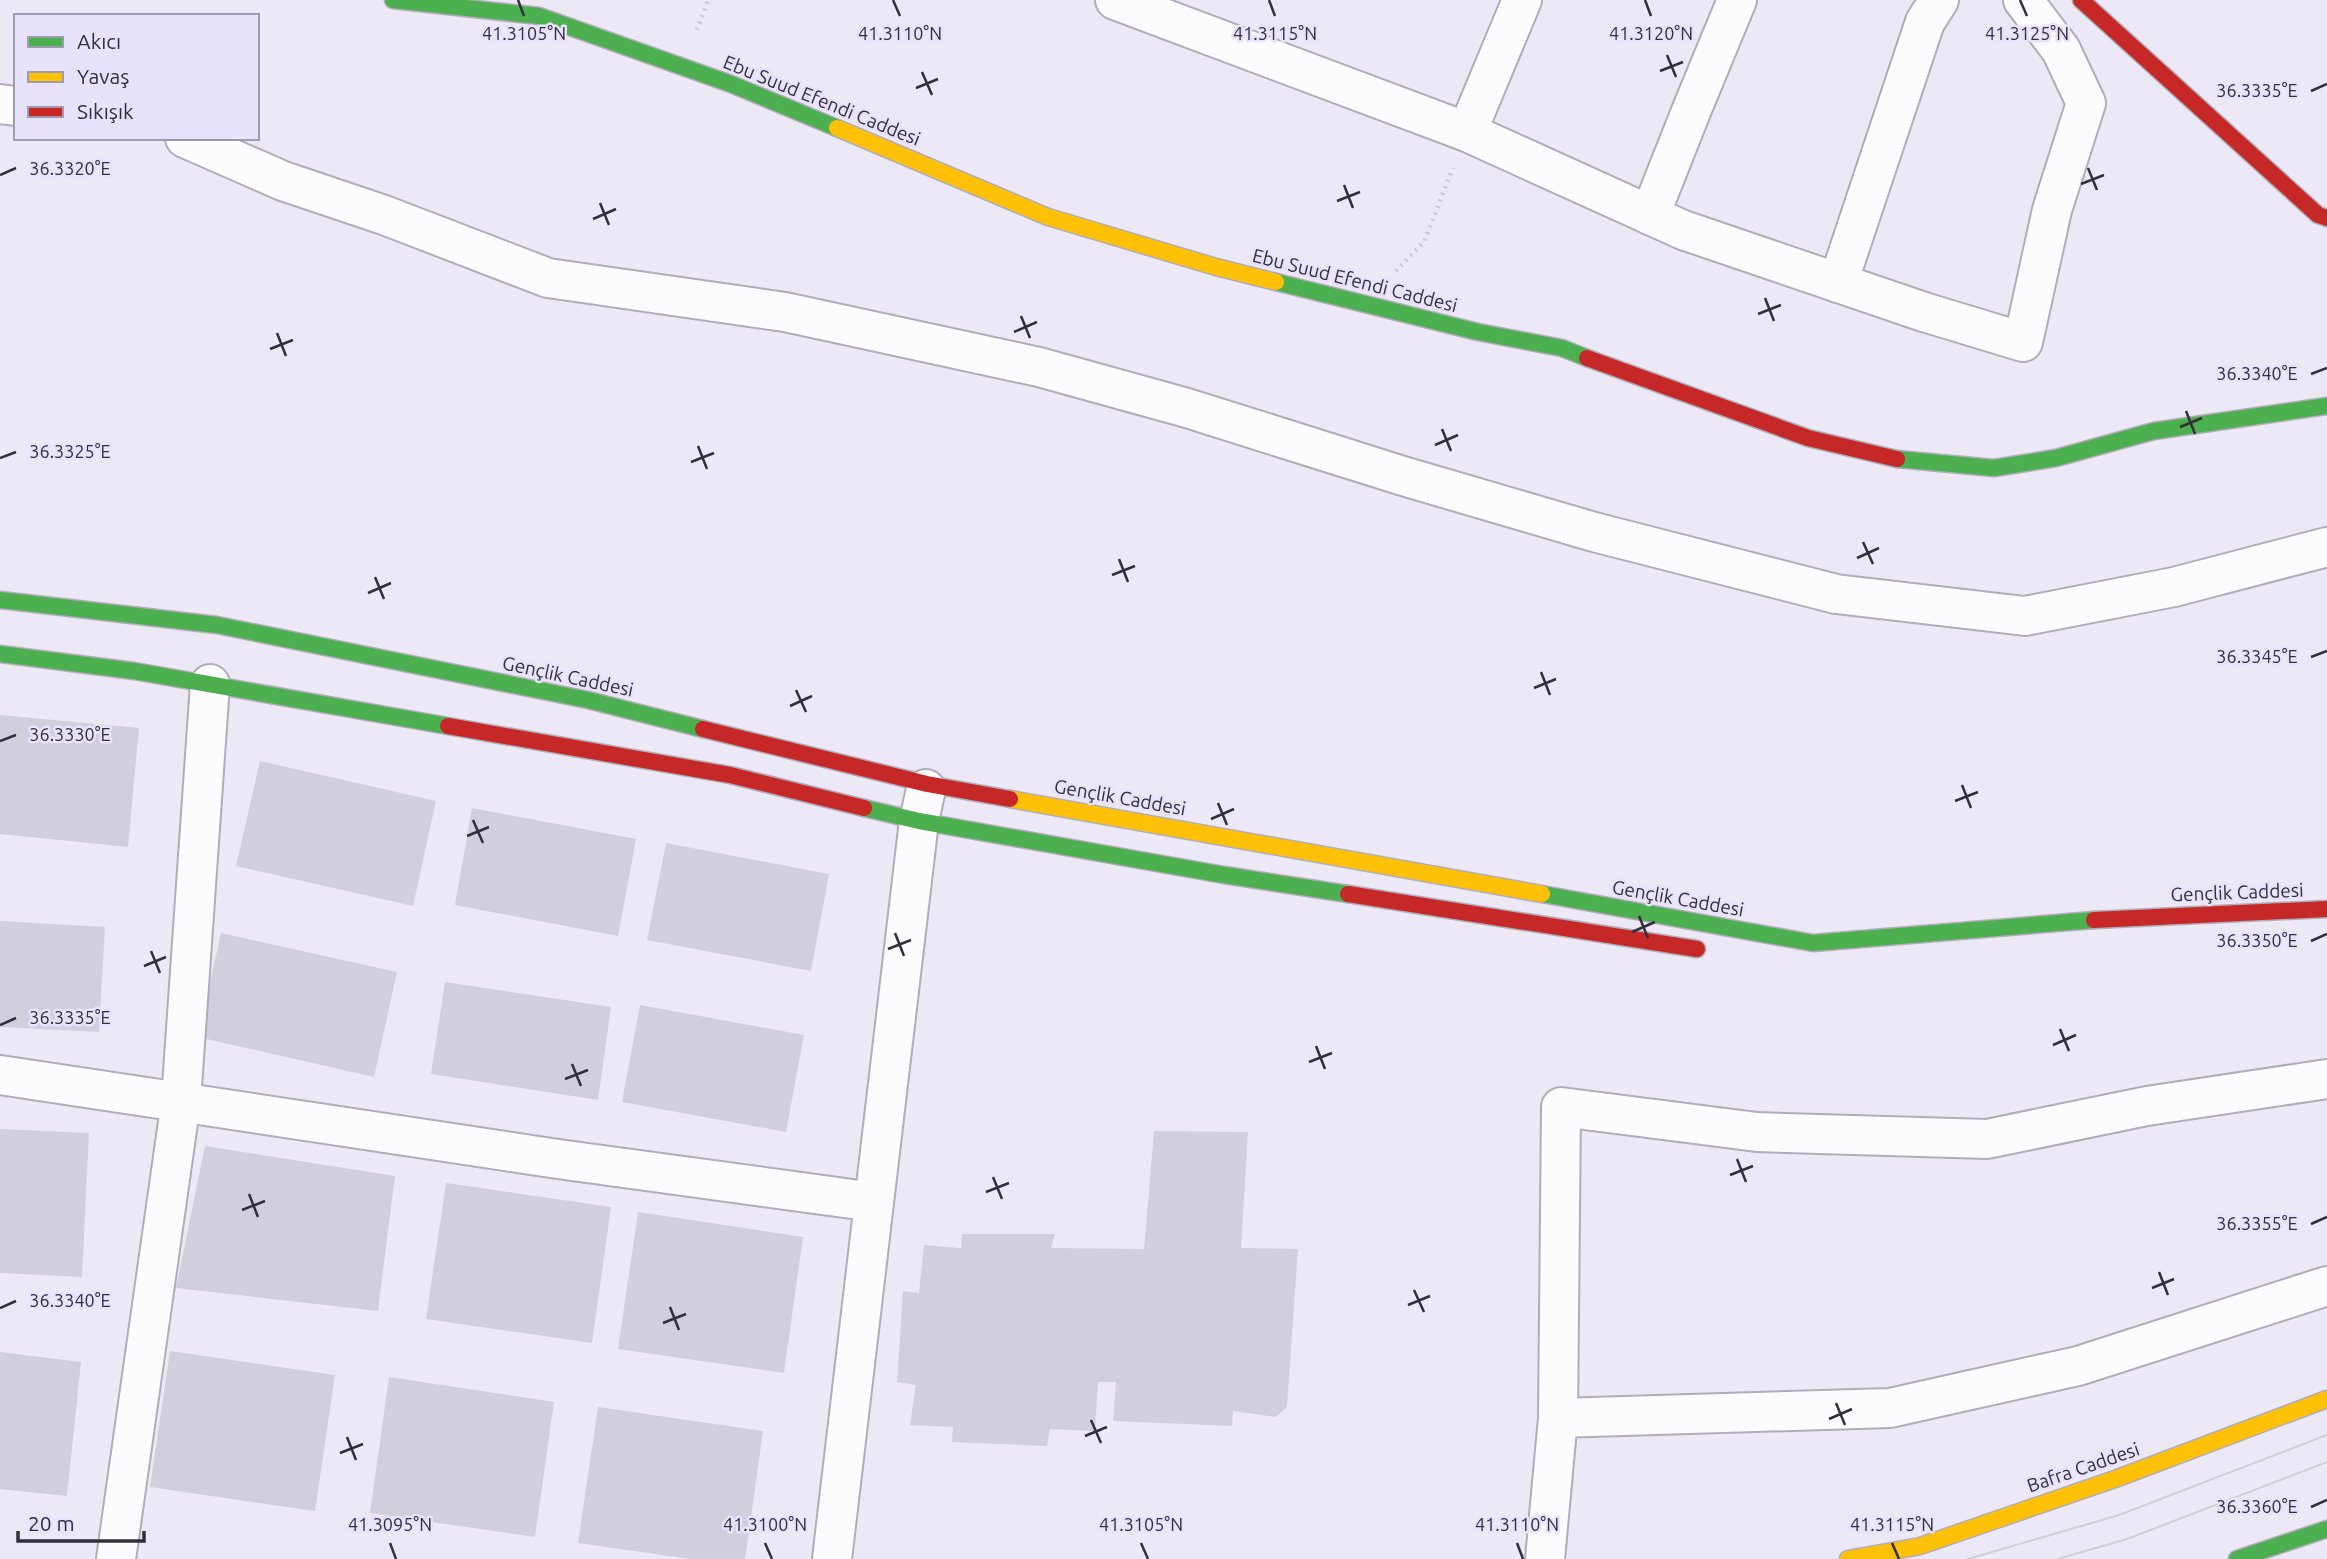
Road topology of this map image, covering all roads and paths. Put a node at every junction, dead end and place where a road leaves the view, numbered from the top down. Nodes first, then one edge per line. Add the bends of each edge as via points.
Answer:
1 (393, 0) edge
2 (1115, 0) edge
3 (1522, 0) edge
4 (1737, 0) edge
5 (1939, 0) edge
6 (2023, 0) edge
7 (2081, 0) edge
8 (1467, 132) junction
9 (190, 140) edge
10 (1650, 215) junction
11 (2327, 218) edge
12 (1839, 283) junction
13 (1364, 305) junction
14 (2327, 406) edge
15 (2327, 547) edge
16 (0, 600) edge
17 (0, 654) edge
18 (210, 684) junction
19 (928, 783) junction
20 (919, 821) junction
21 (2327, 909) edge
22 (1711, 951) dead end
23 (0, 1075) edge
24 (2327, 1079) edge
25 (181, 1101) junction
26 (874, 1202) junction
27 (2327, 1286) edge
28 (2327, 1399) edge
29 (1558, 1418) junction
30 (2327, 1529) edge
31 (116, 1559) edge
32 (832, 1559) edge
33 (1545, 1559) edge
34 (1848, 1559) edge
35 (2237, 1559) edge

1 - 13 main road, Ebu Suud Efendi Caddesi via 539,16 731,85 1048,217
2 - 8 street
3 - 8 street
4 - 10 street
5 - 12 street via 1925,22
6 - 12 street via 2061,50 2086,103 2052,210 2023,342
7 - 11 main road via 2318,215
8 - 10 street
8 - 13 path via 1424,242
9 - 15 street via 283,181 548,278 785,312 1039,367 1594,532 1836,594 2025,617 2174,587
10 - 12 street
13 - 14 main road, Ebu Suud Efendi Caddesi via 1562,348 1808,438 1903,460 1994,468 2056,458 2154,431
16 - 19 main road, Gençlik Caddesi via 217,625 588,700
17 - 18 main road
18 - 20 main road via 730,775
18 - 25 street
19 - 20 street
19 - 21 main road, Gençlik Caddesi via 1813,943 2137,917
20 - 22 main road via 1224,875
20 - 26 street
23 - 25 street
24 - 29 street via 2147,1106 1987,1139 1757,1132 1560,1107
25 - 26 street
25 - 31 street
26 - 32 street
27 - 29 street via 2078,1366 1890,1408
28 - 34 main road, Bafra Caddesi via 1920,1546
29 - 33 street
30 - 35 main road

